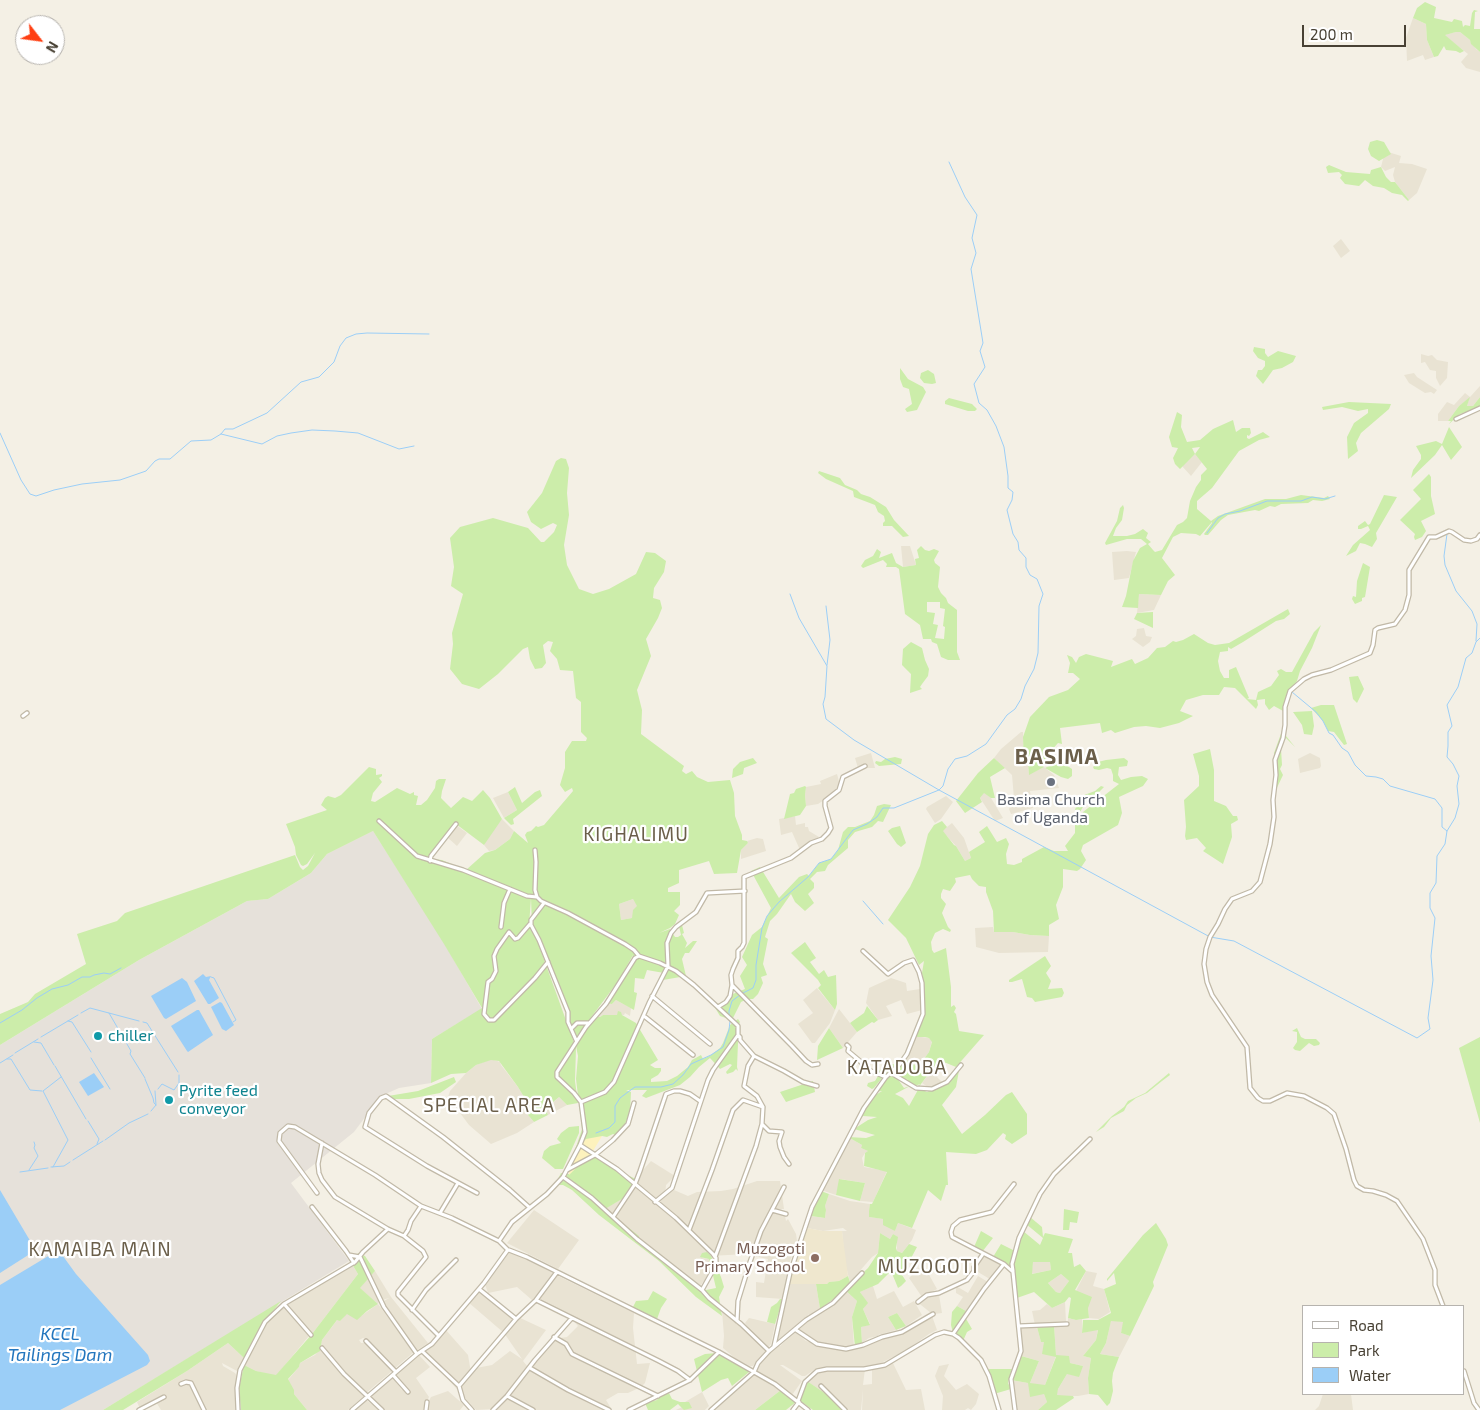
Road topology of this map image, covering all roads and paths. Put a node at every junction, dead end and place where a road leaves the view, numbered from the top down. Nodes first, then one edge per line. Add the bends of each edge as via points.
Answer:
1 (1480, 408) edge
2 (1456, 419) dead end
3 (1480, 535) edge
4 (865, 766) dead end
5 (379, 821) dead end
6 (456, 824) dead end
7 (535, 850) dead end
8 (430, 860) junction
9 (510, 889) junction
10 (745, 891) junction
11 (537, 897) junction
12 (544, 903) junction
13 (530, 924) junction
14 (501, 927) dead end
15 (863, 951) dead end
16 (638, 956) junction
17 (548, 962) junction
18 (668, 966) junction
19 (732, 985) junction
20 (652, 996) junction
21 (718, 1007) junction
22 (644, 1016) junction
23 (589, 1023) junction
24 (572, 1028) junction
25 (738, 1035) junction
26 (577, 1040) junction
27 (710, 1044) dead end
28 (847, 1045) dead end
29 (693, 1055) dead end
30 (754, 1056) junction
31 (818, 1064) dead end
32 (961, 1065) dead end
33 (890, 1072) junction
34 (886, 1077) junction
35 (818, 1086) dead end
36 (700, 1101) junction
37 (581, 1102) junction
38 (634, 1103) dead end
39 (764, 1107) junction
40 (762, 1124) junction
41 (1090, 1139) dead end
42 (322, 1143) junction
43 (580, 1145) junction
44 (595, 1155) junction
45 (789, 1164) dead end
46 (567, 1170) junction
47 (563, 1177) junction
48 (458, 1183) junction
49 (635, 1184) junction
50 (1014, 1184) dead end
51 (784, 1186) dead end
52 (317, 1193) dead end
53 (476, 1193) dead end
54 (655, 1202) junction
55 (421, 1206) junction
56 (312, 1207) dead end
57 (529, 1207) junction
58 (772, 1210) junction
59 (440, 1213) junction
60 (786, 1214) dead end
61 (613, 1217) junction
62 (388, 1229) junction
63 (689, 1230) junction
64 (404, 1236) junction
65 (499, 1241) junction
66 (508, 1250) junction
67 (983, 1254) junction
68 (349, 1255) junction
69 (360, 1257) junction
70 (716, 1257) junction
71 (1014, 1259) junction
72 (456, 1260) dead end
73 (354, 1263) junction
74 (1005, 1265) junction
75 (557, 1272) junction
76 (1013, 1272) junction
77 (862, 1273) dead end
78 (479, 1289) junction
79 (702, 1290) junction
80 (536, 1300) junction
81 (918, 1302) dead end
82 (284, 1304) junction
83 (1443, 1305) edge
84 (412, 1310) junction
85 (933, 1314) dead end
86 (516, 1319) junction
87 (571, 1319) junction
88 (737, 1321) junction
89 (1067, 1324) dead end
90 (1019, 1326) junction
91 (796, 1330) junction
92 (953, 1334) junction
93 (311, 1335) dead end
94 (438, 1336) junction
95 (554, 1337) junction
96 (366, 1341) dead end
97 (774, 1346) junction
98 (322, 1348) dead end
99 (769, 1350) junction
100 (422, 1351) junction
101 (719, 1352) junction
102 (417, 1354) junction
103 (530, 1368) junction
104 (754, 1372) junction
105 (394, 1374) junction
106 (1465, 1374) edge
107 (690, 1380) junction
108 (181, 1384) dead end
109 (459, 1386) junction
110 (821, 1386) dead end
111 (408, 1392) dead end
112 (367, 1396) junction
113 (508, 1396) junction
114 (658, 1396) junction
115 (164, 1397) dead end
116 (427, 1402) dead end
117 (799, 1402) junction
118 (468, 1405) junction
119 (139, 1410) edge
120 (204, 1410) edge
121 (238, 1410) edge
122 (352, 1410) edge
123 (382, 1410) edge
124 (426, 1410) edge
125 (463, 1410) edge
126 (472, 1410) edge
127 (493, 1410) edge
128 (533, 1410) edge
129 (609, 1410) edge
130 (629, 1410) edge
131 (711, 1410) edge
132 (793, 1410) edge
133 (806, 1410) edge
134 (844, 1410) edge
135 (999, 1410) edge
136 (1016, 1410) edge
137 (1478, 1410) edge

1 - 2 street
3 - 83 street via 1471,541 1449,531 1429,538 1409,570 1405,610 1395,624 1375,630 1370,653 1308,677 1290,691 1285,707 1283,738 1275,760 1274,817 1260,882 1252,890 1232,899 1224,909 1206,949 1204,964 1212,994 1247,1047 1250,1088 1262,1100 1270,1101 1287,1093 1304,1096 1334,1114 1357,1186 1397,1201 1423,1239 1435,1270 1435,1285
4 - 10 street via 843,777 839,790 825,801 831,828 828,833 791,858 745,876
5 - 8 street via 413,853
6 - 8 street
7 - 11 street
8 - 9 street
9 - 11 street
9 - 14 street via 504,903
10 - 18 street via 707,893 694,913 668,937
10 - 19 street via 744,943 738,951 731,975
11 - 12 street
12 - 13 street
12 - 16 street via 633,949
13 - 17 street
13 - 17 street via 518,938 509,932 494,956 496,971 488,982 484,1014 489,1020 494,1020
15 - 33 street via 888,974 912,960 921,977 924,1008 921,1021 904,1059
16 - 18 street
16 - 23 street via 606,1004
17 - 24 street
18 - 20 street
18 - 21 street
19 - 21 street via 728,999
19 - 31 street via 806,1061
20 - 22 street
20 - 27 street
21 - 25 street via 738,1026
22 - 29 street
22 - 37 street via 614,1082 605,1092
23 - 24 street via 579,1022
23 - 26 street
24 - 26 street
25 - 30 street
25 - 36 street via 713,1070
26 - 37 street via 556,1075
28 - 34 street via 848,1051 866,1069
30 - 35 street via 803,1082
30 - 39 street via 748,1066 744,1086 757,1096
32 - 33 street via 947,1082 932,1089 916,1088
33 - 34 street
34 - 97 street via 853,1128 810,1212 790,1273
36 - 49 street via 680,1091 666,1094
36 - 54 street via 674,1185
37 - 43 street via 585,1132
38 - 44 street via 628,1124
39 - 40 street
39 - 63 street via 743,1100 732,1110
40 - 45 street via 768,1131 782,1131 780,1147
40 - 70 street
41 - 71 street via 1054,1174 1040,1194 1021,1233
42 - 52 street via 290,1126 282,1130 278,1139
42 - 55 street
42 - 62 street via 318,1164 322,1180 336,1197
43 - 44 street
43 - 46 street
44 - 46 street
44 - 49 street
46 - 47 street
47 - 57 street
47 - 61 street
48 - 53 street
48 - 57 street via 365,1126 369,1113 381,1098 386,1096 443,1137
48 - 59 street
49 - 54 street
49 - 61 street
50 - 67 street via 992,1212 962,1218 952,1229 952,1237
51 - 58 street
54 - 63 street
55 - 59 street
55 - 64 street
56 - 68 street
57 - 65 street via 512,1222
58 - 60 street
58 - 88 street via 750,1262 738,1301
59 - 65 street
61 - 79 street
62 - 64 street
62 - 69 street
63 - 70 street
64 - 84 street via 426,1256 398,1293
65 - 66 street
66 - 75 street
66 - 78 street
67 - 74 street
67 - 81 street via 967,1280 927,1295
68 - 69 street
68 - 73 street
69 - 73 street
69 - 102 street via 384,1307
70 - 79 street via 716,1265
71 - 74 street
71 - 76 street
72 - 84 street via 426,1290
73 - 82 street
74 - 76 street
74 - 92 street
75 - 80 street
75 - 101 street
76 - 90 street
77 - 91 street via 833,1303
78 - 86 street
78 - 94 street
79 - 88 street
80 - 86 street
80 - 87 street
82 - 93 street
82 - 121 street via 265,1322 240,1370
84 - 94 street
85 - 91 street via 902,1332 846,1349 817,1344
86 - 109 street
87 - 95 street
87 - 107 street via 659,1361
88 - 99 street
89 - 90 street
90 - 136 street via 1021,1352 1011,1381
91 - 97 street
92 - 117 street via 935,1334 886,1365 817,1371 805,1382
92 - 135 street via 984,1365
94 - 100 street
95 - 103 street
95 - 114 street via 566,1344 572,1354
96 - 105 street
97 - 99 street
98 - 112 street
99 - 104 street
100 - 102 street
100 - 109 street
101 - 104 street
101 - 107 street
102 - 105 street
103 - 113 street
103 - 129 street
104 - 117 street
104 - 131 street
105 - 111 street
105 - 112 street
106 - 137 street
107 - 114 street
108 - 120 street via 191,1384
109 - 118 street
110 - 134 street
112 - 122 street
112 - 123 street
113 - 127 street
113 - 128 street
114 - 130 street
115 - 119 street
116 - 124 street
117 - 132 street
117 - 133 street
118 - 125 street
118 - 126 street

